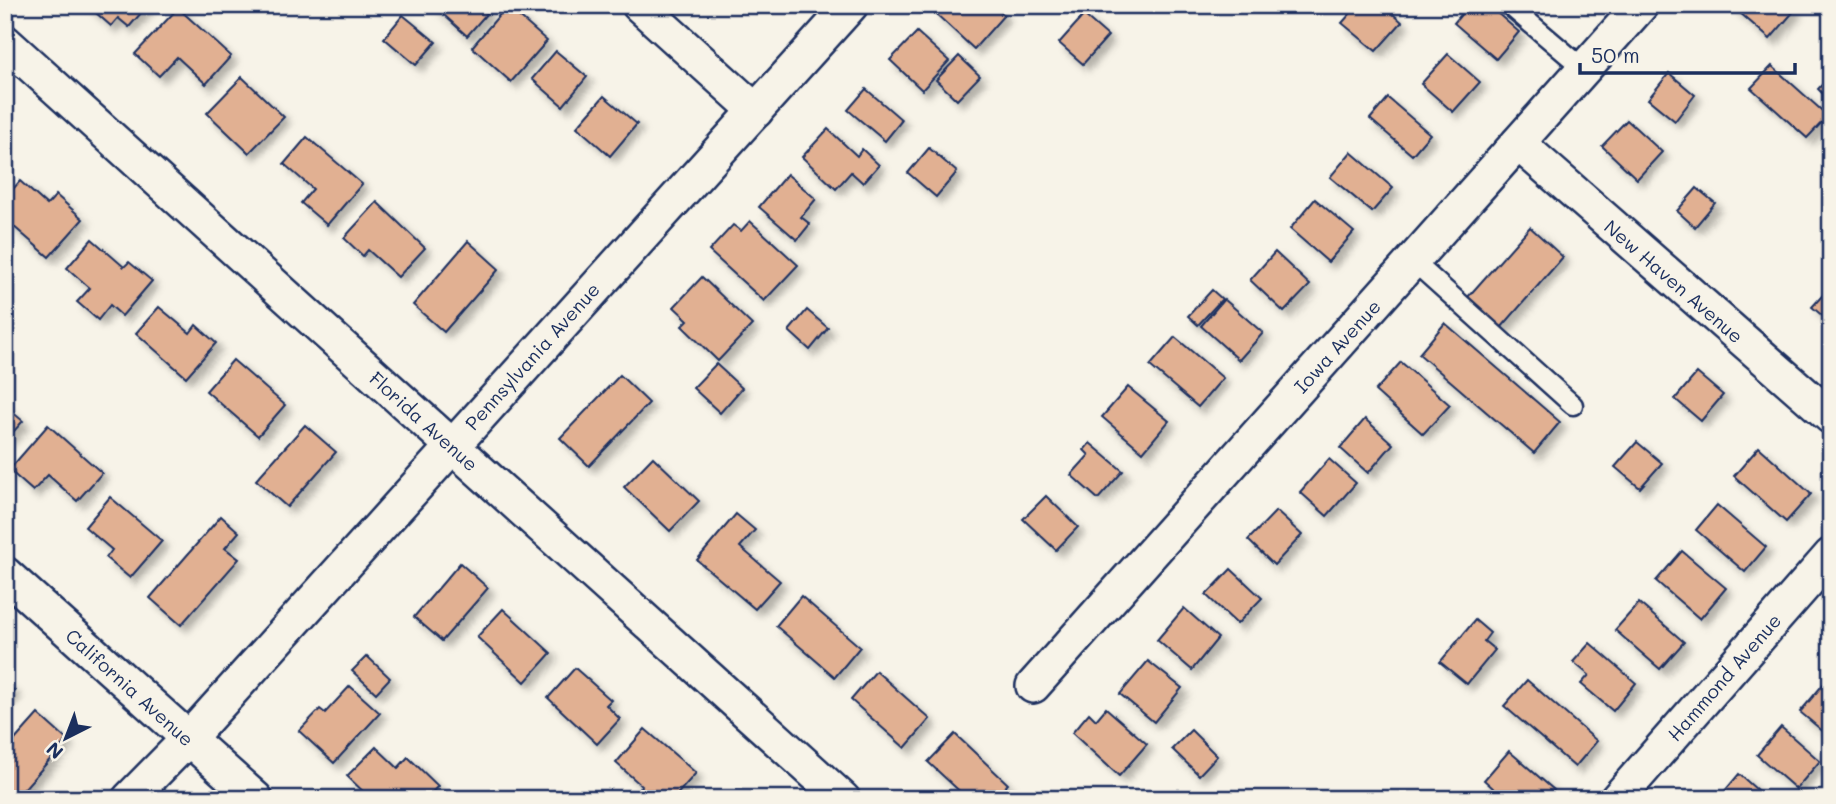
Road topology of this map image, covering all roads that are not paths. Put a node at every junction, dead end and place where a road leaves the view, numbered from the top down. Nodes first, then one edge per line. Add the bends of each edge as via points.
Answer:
1 (639, 5) edge
2 (850, 5) edge
3 (1509, 5) edge
4 (1641, 5) edge
5 (5, 42) edge
6 (1584, 69) junction
7 (755, 111) junction
8 (1518, 143) junction
9 (1413, 261) junction
10 (1573, 405) dead end
11 (1831, 417) edge
12 (451, 445) junction
13 (1831, 555) edge
14 (5, 574) edge
15 (1033, 686) dead end
16 (188, 739) junction
17 (129, 799) edge
18 (256, 799) edge
19 (843, 799) edge
20 (1617, 799) edge

1 - 7 street
2 - 7 street, Pennsylvania Avenue
3 - 6 lane
4 - 6 street, Iowa Avenue
5 - 12 street, Florida Avenue
6 - 8 street, Iowa Avenue
7 - 12 street, Pennsylvania Avenue
8 - 9 street, Iowa Avenue
8 - 11 street, New Haven Avenue
9 - 10 lane
9 - 15 street, Iowa Avenue
12 - 16 street, Pennsylvania Avenue
12 - 19 street, Florida Avenue
13 - 20 street, Hammond Avenue
14 - 16 street, California Avenue
16 - 17 street, Pennsylvania Avenue
16 - 18 street, California Avenue

